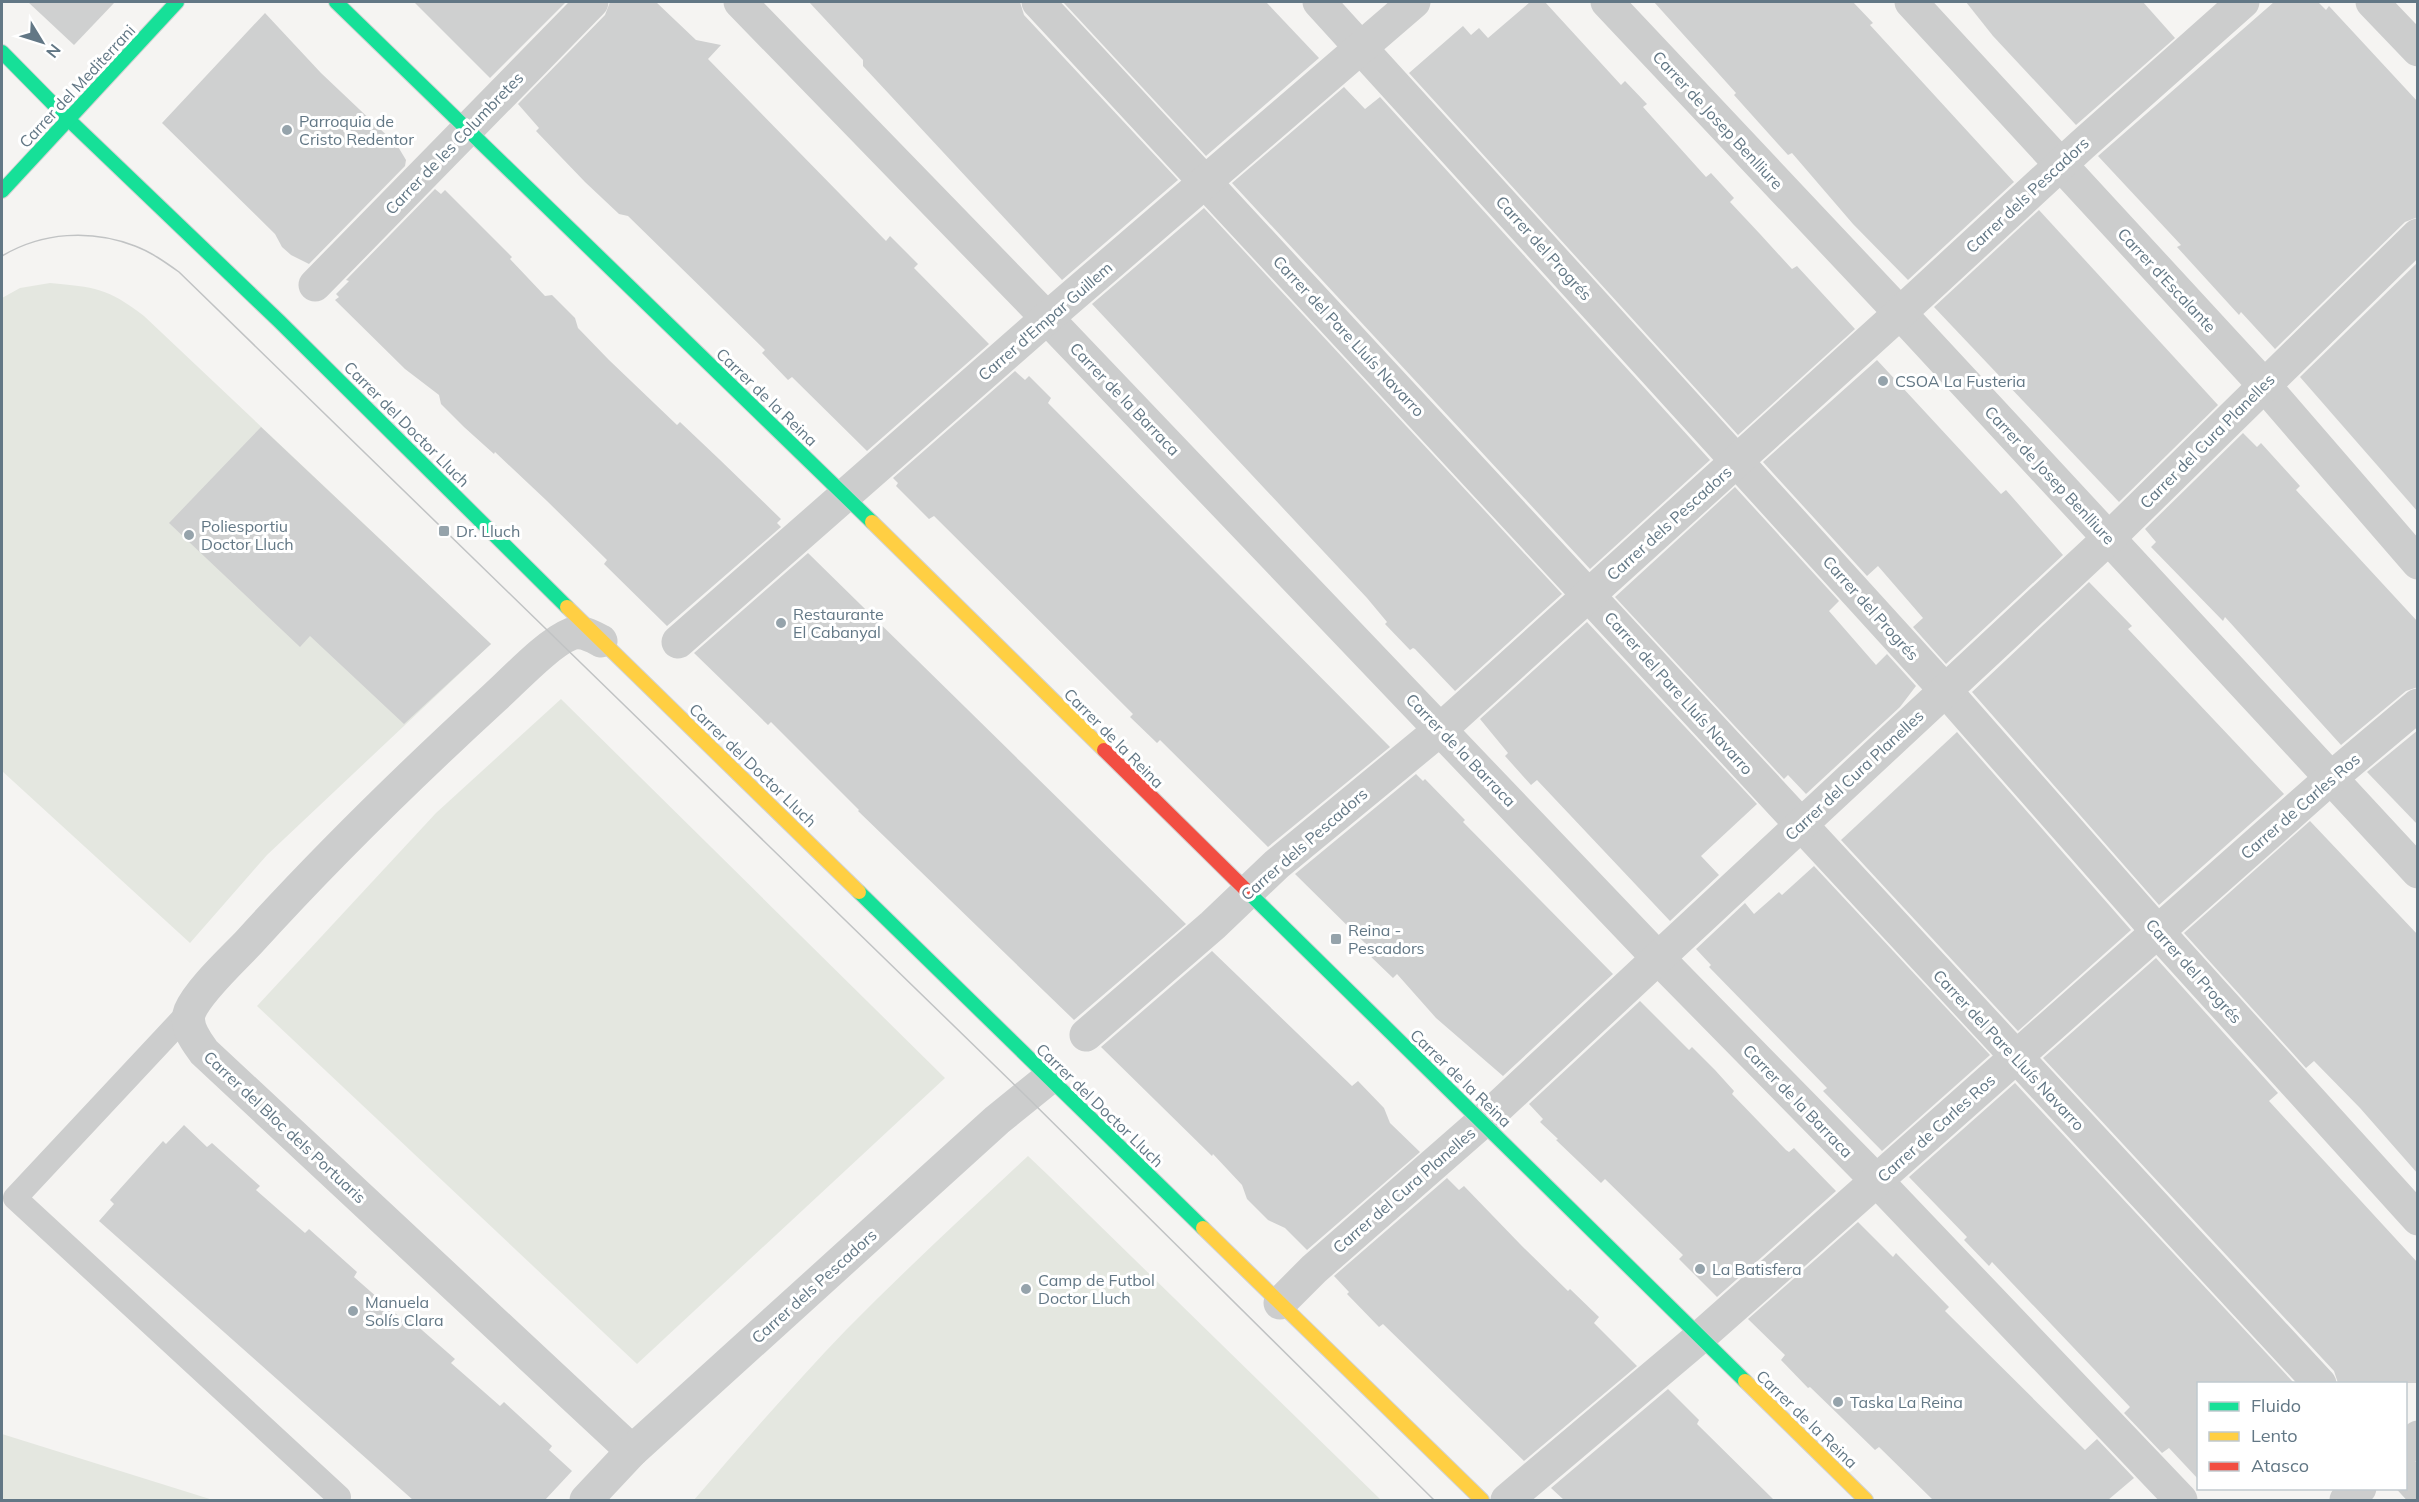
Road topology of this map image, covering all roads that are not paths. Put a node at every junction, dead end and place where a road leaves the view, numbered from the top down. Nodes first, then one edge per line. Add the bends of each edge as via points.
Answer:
1 (177, 2) edge
2 (336, 2) edge
3 (592, 2) edge
4 (740, 2) edge
5 (1038, 2) edge
6 (1319, 2) edge
7 (1414, 2) edge
8 (1607, 2) edge
9 (1911, 2) edge
10 (2242, 2) edge
11 (2373, 2) edge
12 (1362, 48) junction
13 (2418, 50) edge
14 (2, 52) edge
15 (69, 120) junction
16 (469, 129) junction
17 (2061, 164) junction
18 (1206, 183) junction
19 (2, 191) edge
20 (2418, 235) edge
21 (315, 285) dead end
22 (1900, 313) junction
23 (1047, 318) junction
24 (2264, 385) junction
25 (1737, 461) junction
26 (845, 495) junction
27 (2109, 538) junction
28 (2418, 563) edge
29 (1590, 595) junction
30 (601, 641) junction
31 (678, 642) dead end
32 (1945, 690) junction
33 (2418, 705) edge
34 (1441, 729) junction
35 (2331, 778) junction
36 (1801, 826) junction
37 (2418, 872) edge
38 (1246, 893) junction
39 (2158, 932) junction
40 (1658, 958) junction
41 (189, 1012) junction
42 (1086, 1035) dead end
43 (2015, 1058) junction
44 (1049, 1078) junction
45 (1482, 1122) junction
46 (1877, 1181) junction
47 (2418, 1219) edge
48 (1280, 1303) junction
49 (1700, 1337) junction
50 (2319, 1382) edge
51 (632, 1451) junction
52 (2407, 1476) edge
53 (2418, 1488) edge
54 (2358, 1490) edge
55 (339, 1497) dead end
56 (586, 1500) edge
57 (1482, 1500) edge
58 (1507, 1500) edge
59 (1866, 1500) edge
60 (2181, 1500) edge
61 (2346, 1500) edge

1 - 15 street, Carrer del Mediterrani
2 - 16 street, Carrer de la Reina
3 - 16 street, Carrer de les Columbretes
4 - 23 street, Carrer de la Barraca
5 - 18 street, Carrer del Pare Lluís Navarro
6 - 12 street, Carrer del Progrés
7 - 12 street, Carrer d'Empar Guillem
8 - 22 street, Carrer de Josep Benlliure
9 - 17 street, Carrer d'Escalante
10 - 17 street, Carrer dels Pescadors
11 - 13 street
12 - 18 street, Carrer d'Empar Guillem
12 - 25 street, Carrer del Progrés
14 - 15 street, Carrer del Doctor Lluch
15 - 19 street, Carrer del Mediterrani
15 - 30 street, Carrer del Doctor Lluch via 271,312
16 - 21 street, Carrer de les Columbretes
16 - 26 street, Carrer de la Reina
17 - 22 street, Carrer dels Pescadors
17 - 24 street, Carrer d'Escalante
18 - 23 street, Carrer d'Empar Guillem
18 - 29 street, Carrer del Pare Lluís Navarro
20 - 24 street, Carrer del Cura Planelles
22 - 25 street, Carrer dels Pescadors
22 - 27 street, Carrer de Josep Benlliure
23 - 26 street, Carrer d'Empar Guillem
23 - 34 street, Carrer de la Barraca
24 - 27 street, Carrer del Cura Planelles
24 - 28 street, Carrer d'Escalante
25 - 29 street, Carrer dels Pescadors
25 - 32 street, Carrer del Progrés
26 - 31 street, Carrer d'Empar Guillem
26 - 38 street, Carrer de la Reina
27 - 32 street, Carrer del Cura Planelles
27 - 35 street, Carrer de Josep Benlliure
29 - 34 street, Carrer dels Pescadors
29 - 36 street, Carrer del Pare Lluís Navarro
30 - 41 street via 585,633 573,633 522,672 304,881 205,989
30 - 44 street, Carrer del Doctor Lluch
32 - 36 street, Carrer del Cura Planelles
32 - 39 street, Carrer del Progrés
33 - 35 street, Carrer de Carles Ros
34 - 38 street, Carrer dels Pescadors
34 - 40 street, Carrer de la Barraca
35 - 37 street, Carrer de Josep Benlliure
35 - 39 street, Carrer de Carles Ros
36 - 40 street, Carrer del Cura Planelles
36 - 43 street, Carrer del Pare Lluís Navarro
38 - 42 street, Carrer dels Pescadors
38 - 45 street, Carrer de la Reina
39 - 43 street, Carrer de Carles Ros
39 - 47 street, Carrer del Progrés
40 - 45 street, Carrer del Cura Planelles
40 - 46 street, Carrer de la Barraca
41 - 51 street, Carrer del Bloc dels Portuaris via 191,1034 204,1052
41 - 55 lane via 15,1198
43 - 46 street, Carrer de Carles Ros
43 - 50 street, Carrer del Pare Lluís Navarro
44 - 48 street, Carrer del Doctor Lluch
44 - 51 street, Carrer dels Pescadors via 997,1120
45 - 48 street, Carrer del Cura Planelles
45 - 49 street, Carrer de la Reina
46 - 49 street, Carrer de Carles Ros
46 - 60 street, Carrer de la Barraca
48 - 57 street, Carrer del Doctor Lluch
49 - 58 street, Carrer de Carles Ros
49 - 59 street, Carrer de la Reina
51 - 56 street, Carrer dels Pescadors
52 - 53 street
54 - 61 street

